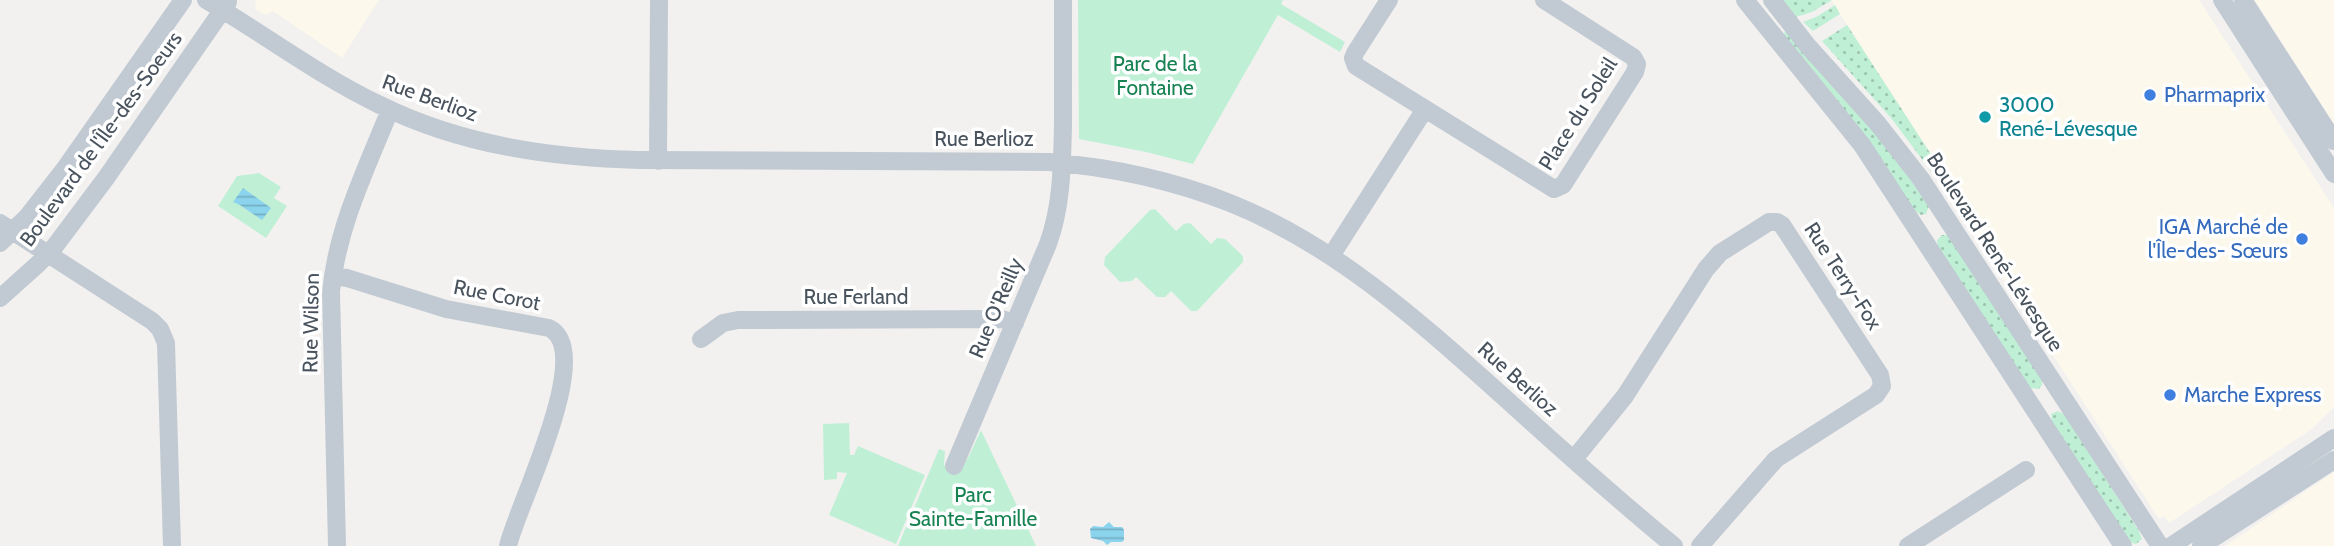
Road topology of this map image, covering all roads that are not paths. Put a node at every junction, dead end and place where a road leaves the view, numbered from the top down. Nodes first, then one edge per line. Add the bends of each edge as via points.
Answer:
1 (184, 0) edge
2 (206, 0) edge
3 (659, 0) edge
4 (1063, 0) edge
5 (1389, 0) edge
6 (1544, 0) edge
7 (1745, 0) edge
8 (1772, 0) edge
9 (2222, 0) edge
10 (2243, 0) edge
11 (226, 5) edge
12 (1425, 109) junction
13 (390, 110) junction
14 (2334, 141) edge
15 (659, 160) junction
16 (1062, 163) junction
17 (2334, 174) edge
18 (4, 233) edge
19 (47, 255) junction
20 (1331, 256) junction
21 (333, 276) junction
22 (0, 298) edge
23 (1015, 323) junction
24 (701, 339) dead end
25 (2334, 439) edge
26 (1574, 460) junction
27 (2334, 460) edge
28 (954, 466) dead end
29 (2026, 470) dead end
30 (172, 546) edge
31 (337, 546) edge
32 (508, 546) edge
33 (1674, 546) edge
34 (1700, 546) edge
35 (1909, 546) edge
36 (2123, 546) edge
37 (2160, 546) edge
38 (2171, 546) edge
39 (2201, 546) edge

1 - 18 street, Boulevard de l'Île-des-Soeurs via 66,167 27,217
2 - 11 street, Rue Berlioz
3 - 15 street
4 - 16 street, Rue O'Reilly
5 - 12 street, Place du Soleil via 1355,53 1354,64
6 - 12 street, Place du Soleil via 1637,64 1561,187 1549,188
7 - 36 street via 1862,145
8 - 37 street, Boulevard René-Lévesque via 1921,178
9 - 17 street
10 - 14 street
11 - 13 street, Rue Berlioz via 335,81
11 - 19 street, Boulevard de l'Île-des-Soeurs
12 - 20 street
13 - 15 street, Rue Berlioz via 460,135 525,151
13 - 21 street, Rue Wilson via 343,229
15 - 16 street, Rue Berlioz
16 - 20 street, Rue Berlioz via 1140,176 1203,193 1262,218
16 - 23 street, Rue O'Reilly via 1054,227
18 - 19 street
19 - 22 street, Boulevard de l'Île-des-Soeurs
19 - 30 street via 152,321 164,337
20 - 26 street, Rue Berlioz via 1428,331
21 - 31 street, Rue Wilson
21 - 32 street, Rue Corot via 446,309 549,328 560,337 563,364 556,411
23 - 24 street, Rue Ferland via 1002,319 738,320 723,323
23 - 28 street, Rue O'Reilly
25 - 38 street
26 - 33 street, Rue Berlioz
26 - 34 street, Rue Terry-Fox via 1625,396 1712,261 1764,225 1779,223 1880,375 1882,386 1776,459
27 - 39 street
29 - 35 street

